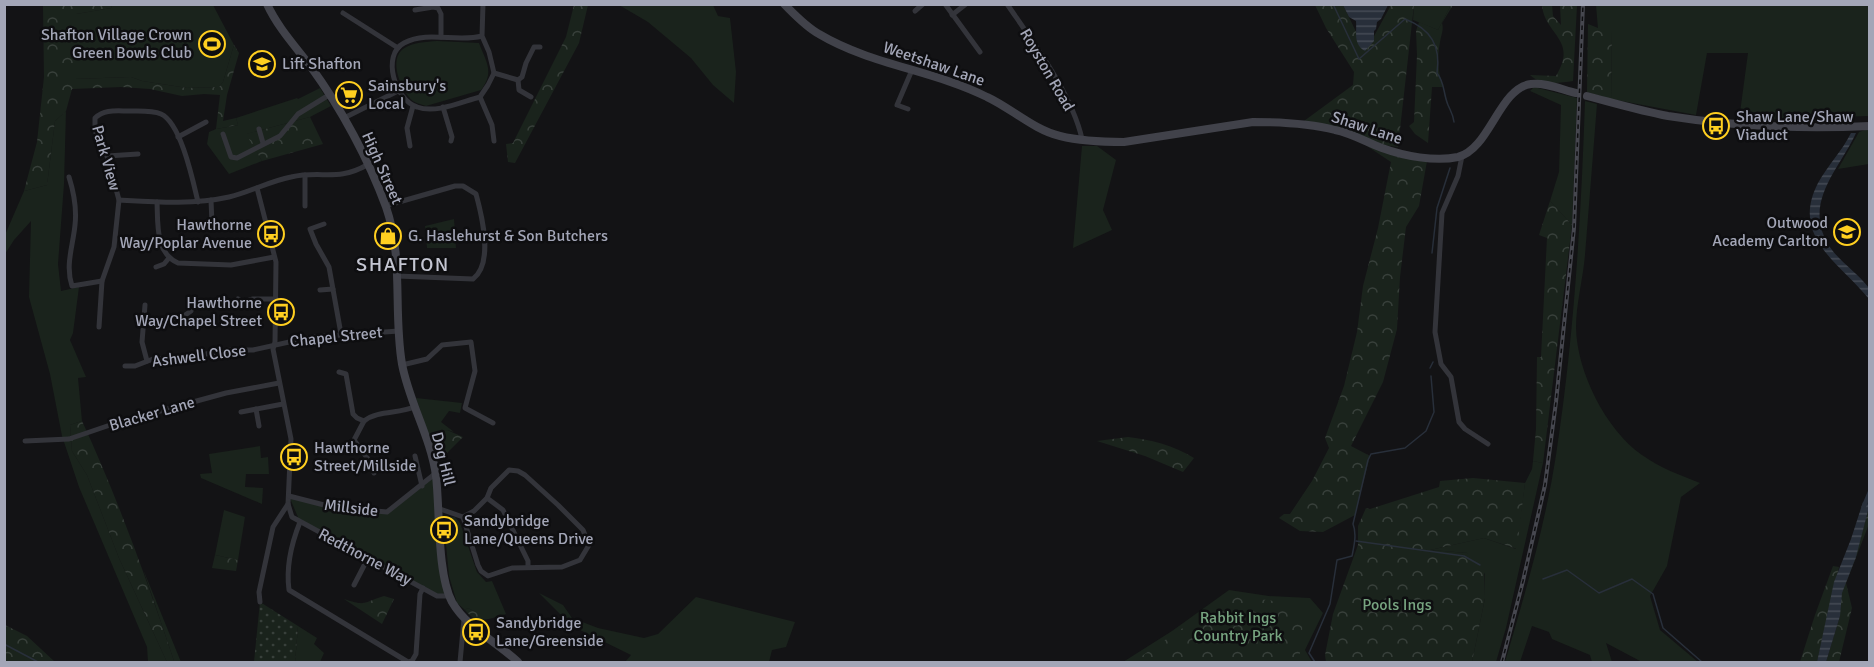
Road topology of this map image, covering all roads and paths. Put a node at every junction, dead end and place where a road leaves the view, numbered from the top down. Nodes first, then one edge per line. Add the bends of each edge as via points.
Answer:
1 (267, 4) edge
2 (483, 4) edge
3 (784, 4) edge
4 (923, 4) edge
5 (945, 4) edge
6 (966, 4) edge
7 (1007, 4) edge
8 (415, 10) dead end
9 (915, 11) dead end
10 (343, 13) dead end
11 (952, 15) junction
12 (441, 36) junction
13 (482, 36) junction
14 (540, 47) dead end
15 (398, 48) junction
16 (980, 52) dead end
17 (912, 70) junction
18 (494, 73) junction
19 (518, 80) junction
20 (400, 90) junction
21 (1576, 93) dead end
22 (329, 95) junction
23 (1587, 96) dead end
24 (480, 97) junction
25 (531, 97) dead end
26 (413, 106) junction
27 (443, 107) junction
28 (908, 109) dead end
29 (344, 118) junction
30 (206, 122) dead end
31 (1869, 126) edge
32 (259, 129) dead end
33 (223, 134) dead end
34 (178, 137) junction
35 (1082, 139) junction
36 (451, 141) dead end
37 (494, 141) dead end
38 (263, 143) junction
39 (410, 146) dead end
40 (138, 154) dead end
41 (107, 156) junction
42 (1462, 156) junction
43 (368, 165) junction
44 (305, 175) junction
45 (69, 177) dead end
46 (257, 188) junction
47 (118, 200) junction
48 (211, 200) junction
49 (198, 201) junction
50 (157, 202) junction
51 (305, 206) dead end
52 (386, 206) junction
53 (324, 224) dead end
54 (206, 226) dead end
55 (274, 257) junction
56 (169, 258) junction
57 (156, 267) dead end
58 (397, 276) junction
59 (102, 281) junction
60 (333, 289) junction
61 (320, 290) dead end
62 (195, 299) dead end
63 (238, 299) dead end
64 (276, 299) junction
65 (145, 305) dead end
66 (144, 320) junction
67 (99, 327) dead end
68 (399, 331) junction
69 (341, 334) junction
70 (273, 345) junction
71 (147, 361) junction
72 (402, 365) junction
73 (125, 366) dead end
74 (339, 372) dead end
75 (279, 383) junction
76 (283, 404) junction
77 (414, 407) junction
78 (256, 409) junction
79 (241, 412) dead end
80 (364, 421) junction
81 (493, 423) dead end
82 (260, 426) dead end
83 (25, 441) dead end
84 (1488, 444) dead end
85 (415, 456) dead end
86 (374, 473) dead end
87 (436, 473) junction
88 (422, 486) junction
89 (289, 496) junction
90 (487, 498) junction
91 (288, 504) junction
92 (440, 509) junction
93 (463, 517) junction
94 (300, 522) junction
95 (368, 558) junction
96 (528, 567) junction
97 (354, 585) dead end
98 (423, 588) junction
99 (450, 596) junction
100 (260, 602) dead end
101 (464, 619) junction
102 (460, 663) edge
103 (518, 663) edge

1 - 22 street, High Street
2 - 13 street
3 - 17 street, Weetshaw Lane via 817,34
4 - 9 street
5 - 11 street
6 - 11 street
7 - 35 street, Royston Road via 1060,87
8 - 12 street via 438,8
10 - 15 street
11 - 16 street
12 - 13 street
12 - 15 street via 410,41
13 - 18 street
14 - 19 street via 534,47
15 - 20 street via 392,65
17 - 28 street via 897,105
17 - 35 street, Weetshaw Lane via 964,86 1059,136
18 - 19 street
18 - 24 street
19 - 25 street via 519,90
20 - 26 street
20 - 29 street
21 - 42 street via 1539,84 1521,88 1476,145
22 - 29 street, High Street
22 - 38 street via 298,114 280,136
23 - 31 street via 1666,115 1725,122
24 - 27 street
24 - 37 street
26 - 27 street via 428,110
26 - 39 street via 407,128
27 - 36 street
29 - 43 street, High Street
30 - 34 street
32 - 38 street
33 - 38 street via 234,159
34 - 41 street, Park View via 173,123 161,113 103,111 94,118 94,125
34 - 49 street, Park View
35 - 42 street, Shaw Lane via 1124,142 1270,122 1336,130 1419,157
40 - 41 street
41 - 47 street, Park View
42 - 84 street via 1442,213 1435,332 1459,422
43 - 44 street via 348,175
43 - 52 street, High Street
44 - 46 street
44 - 51 street
45 - 59 street via 76,214 69,258 72,286
46 - 48 street
46 - 55 street
47 - 50 street
47 - 59 street, Park View via 114,247
48 - 49 street
48 - 54 street via 212,224
49 - 50 street
50 - 56 street via 160,242
52 - 58 street, High Street via 393,230
52 - 58 street via 463,186 476,194 485,235 483,264 473,279
53 - 60 street via 310,229 329,267
55 - 56 street via 231,265 178,263
55 - 64 street
56 - 57 street
58 - 68 street, High Street
59 - 67 street, Park View
60 - 61 street
60 - 69 street
62 - 66 street via 191,311 181,318
63 - 64 street
64 - 70 street
65 - 66 street
66 - 71 street via 142,342
68 - 69 street, Chapel Street
68 - 72 street, Dog Hill
69 - 70 street, Chapel Street
70 - 71 street, Ashwell Close
70 - 75 street
71 - 73 street, Ashwell Close
72 - 77 street, Dog Hill
72 - 81 street via 427,359 442,345 471,342 475,371 464,411
74 - 80 street via 346,374 353,414
75 - 76 street
75 - 83 street, Blacker Lane via 231,392 75,437
76 - 78 street
76 - 89 street via 291,439
77 - 80 street
77 - 87 street, Dog Hill
78 - 79 street
78 - 82 street
80 - 86 street via 354,440
85 - 88 street
87 - 88 street, Millside
87 - 92 street, Dog Hill
88 - 89 street, Millside via 387,512 332,507
89 - 91 street
90 - 93 street
90 - 96 street via 504,510
90 - 96 street via 504,474 519,471 583,530 589,545 580,560 562,567
91 - 94 street, Redthorne Way via 292,517
91 - 100 street via 273,527
92 - 93 street
92 - 99 street, Dog Hill via 441,552
93 - 96 street via 485,575
94 - 95 street, Redthorne Way
94 - 98 street via 294,536 289,590 408,662 416,654
95 - 97 street
95 - 98 street, Redthorne Way
98 - 99 street, Redthorne Way via 440,597
99 - 101 street, Dog Hill
101 - 102 street
101 - 103 street, Dog Hill

